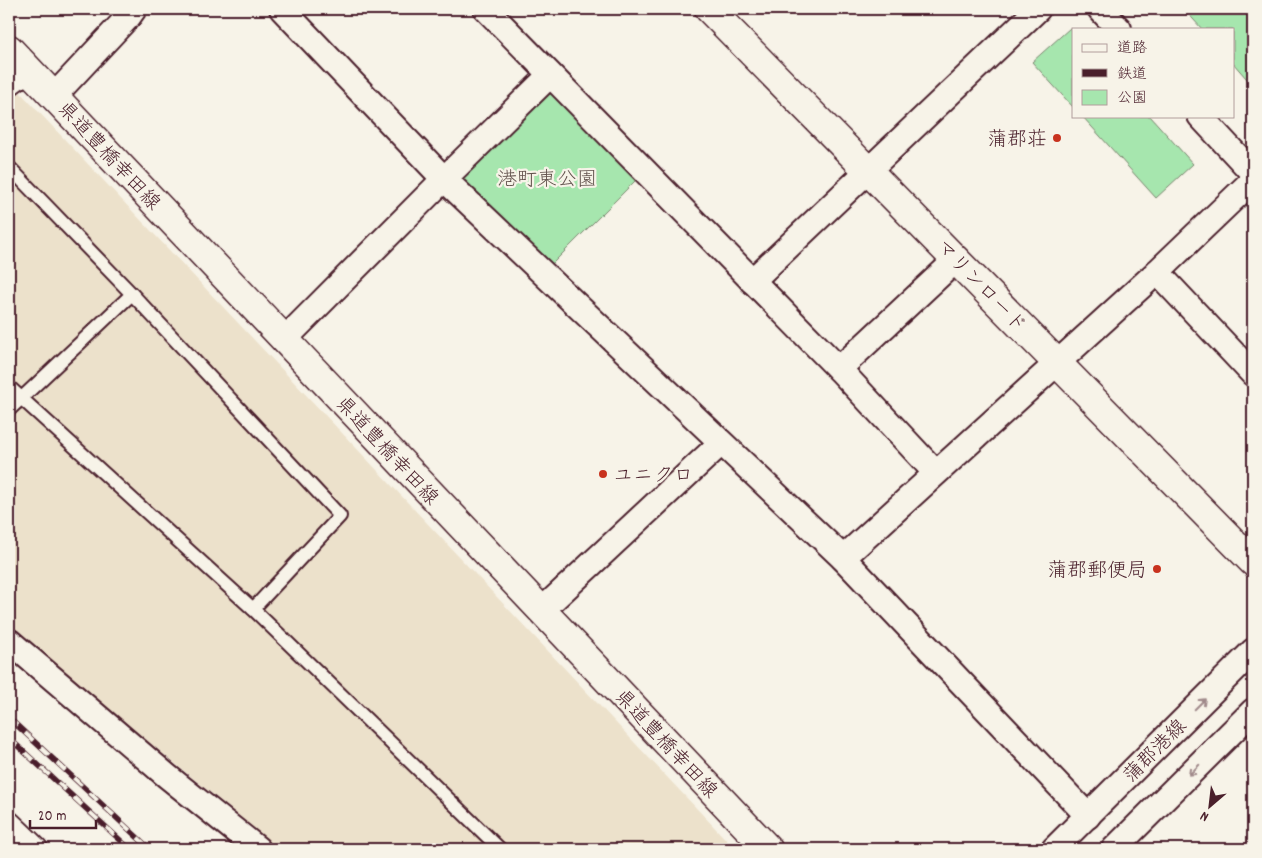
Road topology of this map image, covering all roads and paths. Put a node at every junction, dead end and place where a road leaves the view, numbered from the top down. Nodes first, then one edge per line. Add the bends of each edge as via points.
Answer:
1 (134, 9) edge
2 (282, 9) edge
3 (486, 9) edge
4 (709, 9) edge
5 (1038, 9) edge
6 (1100, 9) edge
7 (1118, 28) edge
8 (9, 49) edge
9 (550, 75) junction
10 (18, 76) edge
11 (54, 96) junction
12 (1202, 118) edge
13 (9, 167) edge
14 (869, 171) junction
15 (1253, 173) edge
16 (444, 179) junction
17 (1253, 180) edge
18 (957, 259) junction
19 (1157, 272) junction
20 (752, 281) junction
21 (132, 294) junction
22 (284, 340) junction
23 (1057, 362) junction
24 (839, 369) junction
25 (1253, 374) edge
26 (9, 387) edge
27 (20, 398) junction
28 (9, 410) edge
29 (721, 442) junction
30 (935, 472) junction
31 (843, 558) junction
32 (1253, 562) edge
33 (253, 609) junction
34 (541, 611) junction
35 (9, 641) edge
36 (1253, 651) edge
37 (1253, 711) edge
38 (1088, 816) junction
39 (9, 824) edge
40 (35, 849) edge
41 (258, 849) edge
42 (500, 849) edge
43 (768, 849) edge
44 (1054, 849) edge
45 (1114, 849) edge

1 - 11 street
2 - 16 street
3 - 9 street
4 - 14 main road, マリンロード
5 - 14 street
6 - 7 street
8 - 10 main road, 県道豊橋幸田線
9 - 16 street
9 - 20 street
10 - 11 main road, 県道豊橋幸田線
11 - 22 main road, 県道豊橋幸田線
12 - 15 street
13 - 21 lane
14 - 18 main road, マリンロード
14 - 20 street
16 - 22 street
16 - 29 street
17 - 19 street
18 - 23 main road, マリンロード
18 - 24 street
19 - 23 street
19 - 25 street
20 - 24 street
21 - 27 lane
21 - 33 lane via 340,516
22 - 34 main road, 県道豊橋幸田線
23 - 30 street
23 - 32 main road, マリンロード
24 - 30 street
26 - 27 lane
27 - 28 lane
27 - 33 lane
29 - 31 street
29 - 34 street
30 - 31 street
31 - 38 street
33 - 42 lane
34 - 43 main road, 県道豊橋幸田線
35 - 41 street
38 -> 36 street, 蒲郡港線
37 -> 45 street
38 - 44 street, 蒲郡港線
39 - 40 street

